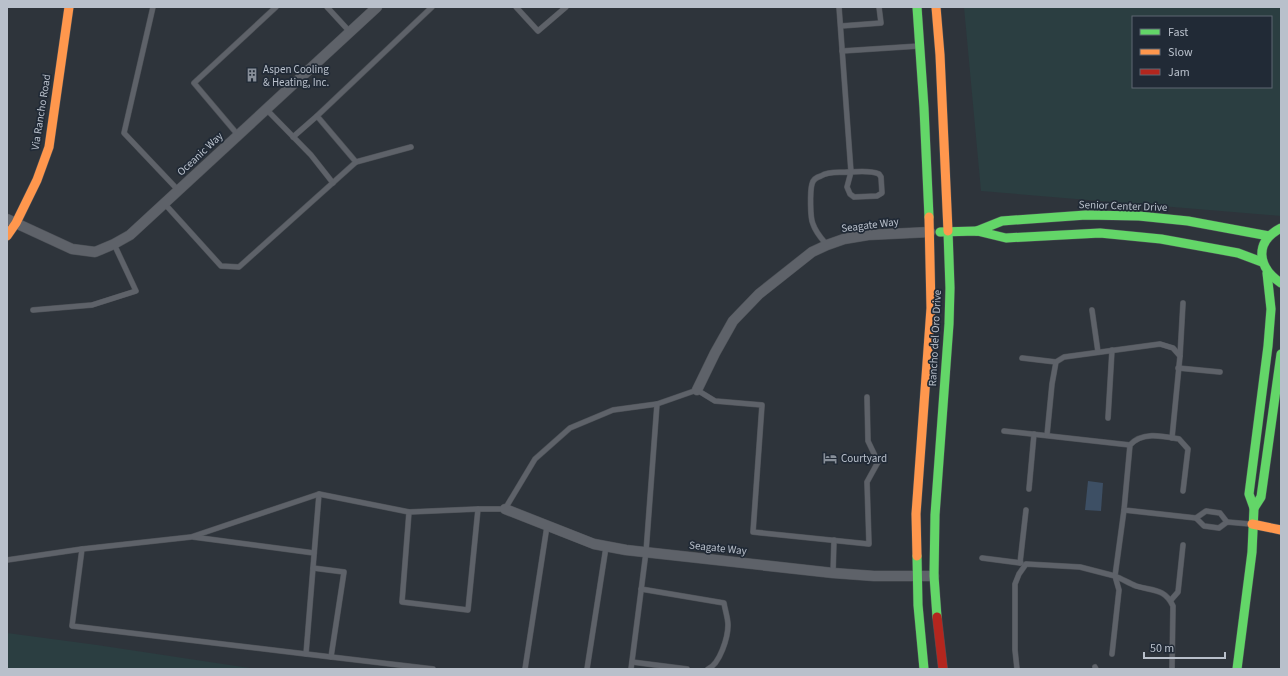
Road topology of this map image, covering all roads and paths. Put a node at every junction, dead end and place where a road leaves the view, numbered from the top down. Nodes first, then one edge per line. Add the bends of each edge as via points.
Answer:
1 (69, 7) edge
2 (153, 7) edge
3 (276, 7) edge
4 (327, 7) edge
5 (377, 7) edge
6 (432, 7) edge
7 (516, 7) edge
8 (566, 7) edge
9 (839, 7) edge
10 (879, 7) edge
11 (917, 7) edge
12 (936, 7) edge
13 (841, 26) junction
14 (350, 32) junction
15 (920, 46) junction
16 (842, 51) junction
17 (266, 109) junction
18 (317, 116) junction
19 (238, 135) junction
20 (293, 137) junction
21 (411, 147) dead end
22 (356, 162) junction
23 (851, 172) junction
24 (333, 183) junction
25 (178, 190) junction
26 (164, 203) junction
27 (12, 221) edge
28 (1281, 228) edge
29 (977, 230) junction
30 (948, 231) junction
31 (930, 232) junction
32 (7, 236) edge
33 (1269, 236) junction
34 (114, 244) junction
35 (827, 245) junction
36 (1262, 262) junction
37 (1267, 273) junction
38 (1281, 283) edge
39 (1183, 303) dead end
40 (33, 310) dead end
41 (1092, 310) dead end
42 (1112, 350) junction
43 (1098, 352) junction
44 (1281, 354) edge
45 (1180, 356) junction
46 (1022, 358) dead end
47 (1056, 362) junction
48 (1178, 368) junction
49 (1220, 372) dead end
50 (697, 390) junction
51 (867, 396) dead end
52 (657, 404) junction
53 (1108, 418) dead end
54 (1004, 431) dead end
55 (1034, 434) junction
56 (1047, 435) junction
57 (1172, 438) junction
58 (1130, 445) junction
59 (1029, 489) dead end
60 (1183, 491) dead end
61 (320, 494) junction
62 (478, 508) junction
63 (1254, 508) junction
64 (505, 509) junction
65 (1026, 510) dead end
66 (1124, 510) junction
67 (409, 512) junction
68 (1196, 518) junction
69 (1227, 522) junction
70 (1252, 524) junction
71 (547, 526) junction
72 (1281, 530) edge
73 (191, 537) junction
74 (834, 540) junction
75 (1183, 544) dead end
76 (606, 547) junction
77 (82, 549) junction
78 (646, 552) junction
79 (314, 553) junction
80 (982, 558) dead end
81 (7, 560) edge
82 (1020, 563) junction
83 (1026, 564) junction
84 (313, 568) junction
85 (833, 573) junction
86 (934, 576) junction
87 (1115, 576) junction
88 (916, 577) junction
89 (641, 589) junction
90 (1171, 600) junction
91 (306, 654) junction
92 (1112, 654) dead end
93 (331, 657) junction
94 (632, 662) junction
95 (432, 669) edge
96 (525, 669) edge
97 (588, 669) edge
98 (631, 669) edge
99 (687, 669) edge
100 (708, 669) edge
101 (924, 669) edge
102 (943, 669) edge
103 (1017, 669) edge
104 (1172, 669) edge
105 (1237, 669) edge

1 - 27 street, Via Rancho Road via 49,147 37,180
2 - 25 lane via 124,132
3 - 19 lane via 194,83
4 - 14 lane
5 - 14 street, Oceanic Way
6 - 18 lane
7 - 8 lane via 538,30
9 - 13 lane
10 - 13 lane via 881,23
11 - 15 street, Rancho del Oro Drive
12 - 30 street, Rancho del Oro Drive
13 - 16 lane
14 - 17 street, Oceanic Way
15 - 16 lane
15 - 31 street, Rancho del Oro Drive
16 - 23 lane
17 - 19 street, Oceanic Way
17 - 20 lane
18 - 20 lane
18 - 22 lane
19 - 25 street, Oceanic Way
20 - 24 lane
21 - 22 lane
22 - 24 lane
23 - 23 lane via 847,187 854,197 877,196 882,193 879,174
23 - 35 lane via 820,176 812,186 812,222 816,233
24 - 26 lane via 239,267 221,266
25 - 26 street, Oceanic Way
26 - 34 street, Oceanic Way via 130,235
27 - 32 street, Via Rancho Road
27 - 34 street, Oceanic Way via 72,249 95,252
28 - 33 street
29 - 30 street, Senior Center Drive
29 - 33 street, Senior Center Drive via 1002,221 1086,215 1139,216 1188,221
29 - 36 street, Senior Center Drive via 1006,238 1100,233 1160,239 1238,253
30 - 31 street, Seagate Way
30 - 86 street, Rancho del Oro Drive via 949,324 935,515
31 - 35 street, Seagate Way via 868,235
31 - 88 street, Rancho del Oro Drive via 931,308 916,514
33 - 36 street via 1262,248
34 - 40 lane via 136,291 92,305
35 - 50 street, Seagate Way via 812,252 759,294 732,322
36 - 37 street
37 - 38 street
37 - 63 street via 1271,309 1249,494
39 - 45 lane
41 - 43 lane
42 - 43 lane
42 - 45 lane via 1160,344 1173,348
42 - 53 lane
43 - 47 lane via 1064,357
44 - 63 street via 1261,497
45 - 48 lane
46 - 47 lane
47 - 56 lane
48 - 49 lane
48 - 57 lane
50 - 52 lane
50 - 74 lane via 716,401 762,405 753,532
51 - 74 lane via 868,441 878,462 866,482 869,544
52 - 64 lane via 613,410 570,428 535,459
52 - 78 lane
54 - 55 lane
55 - 56 lane
55 - 59 lane
56 - 58 lane
57 - 58 lane via 1148,435 1134,440
57 - 60 lane via 1179,439 1188,449
58 - 66 lane
61 - 67 lane
61 - 73 lane
61 - 79 lane
62 - 64 lane
62 - 67 lane
62 - 67 lane via 468,610 402,602
63 - 70 street
64 - 71 street, Seagate Way
65 - 82 lane
66 - 68 lane
66 - 87 lane
68 - 69 lane via 1204,526 1219,528
68 - 69 lane via 1206,511 1220,513
69 - 70 lane
70 - 72 street
70 - 105 street via 1252,552
71 - 76 street, Seagate Way
71 - 96 lane
73 - 77 lane
73 - 79 lane
74 - 85 lane
75 - 90 lane via 1178,592
76 - 78 street, Seagate Way
76 - 97 lane
77 - 81 lane
77 - 91 lane via 72,626
78 - 85 street, Seagate Way
78 - 89 lane
79 - 84 lane
80 - 82 lane
82 - 83 lane
83 - 87 lane via 1080,567
83 - 103 lane via 1015,584
84 - 91 lane
84 - 93 lane via 344,572
85 - 88 street, Seagate Way
86 - 88 street, Seagate Way
86 - 102 street, Rancho del Oro Drive
87 - 90 lane via 1136,586 1161,591
87 - 92 lane via 1119,590
88 - 101 street, Rancho del Oro Drive
89 - 94 lane
89 - 100 lane via 724,603 728,625 723,649
90 - 104 lane
91 - 93 lane
93 - 95 lane
94 - 98 lane
94 - 99 lane

